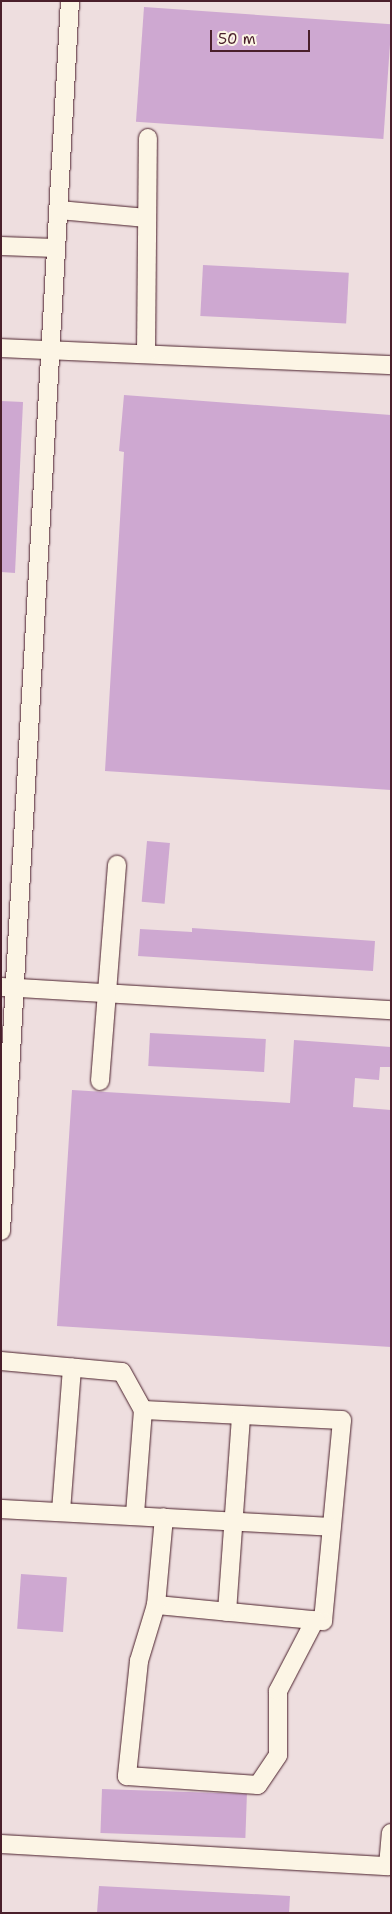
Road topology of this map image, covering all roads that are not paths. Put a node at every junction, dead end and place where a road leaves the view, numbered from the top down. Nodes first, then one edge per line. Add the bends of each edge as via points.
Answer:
1 (70, 1) edge
2 (148, 138) dead end
3 (59, 210) junction
4 (147, 218) junction
5 (1, 246) edge
6 (56, 248) junction
7 (1, 348) edge
8 (49, 350) junction
9 (146, 354) junction
10 (391, 365) edge
11 (117, 865) dead end
12 (8, 988) edge
13 (107, 994) junction
14 (391, 1010) edge
15 (100, 1081) dead end
16 (1, 1230) edge
17 (1, 1361) edge
18 (72, 1367) junction
19 (143, 1410) junction
20 (241, 1415) junction
21 (1, 1509) edge
22 (61, 1511) junction
23 (135, 1514) junction
24 (164, 1516) junction
25 (232, 1521) junction
26 (332, 1527) junction
27 (156, 1605) junction
28 (227, 1612) junction
29 (315, 1620) junction
30 (391, 1833) edge
31 (1, 1844) edge

1 - 3 lane
2 - 4 lane
3 - 4 lane
3 - 6 lane
4 - 9 lane
5 - 6 lane
6 - 8 lane
7 - 8 lane
8 - 9 lane
8 - 12 lane
9 - 10 lane
11 - 13 lane
12 - 13 lane
12 - 16 lane
13 - 14 lane
13 - 15 lane
17 - 18 lane
18 - 19 lane via 122,1372
18 - 22 lane
19 - 20 lane
19 - 23 lane
20 - 25 lane
20 - 26 lane via 342,1420
21 - 22 lane
22 - 23 lane
23 - 24 lane
24 - 25 lane
24 - 27 lane
25 - 26 lane
25 - 28 lane
26 - 29 lane via 323,1621
27 - 28 lane
27 - 29 lane via 139,1661 128,1776 258,1785 278,1755 278,1692
28 - 29 lane
30 - 31 lane via 388,1866

